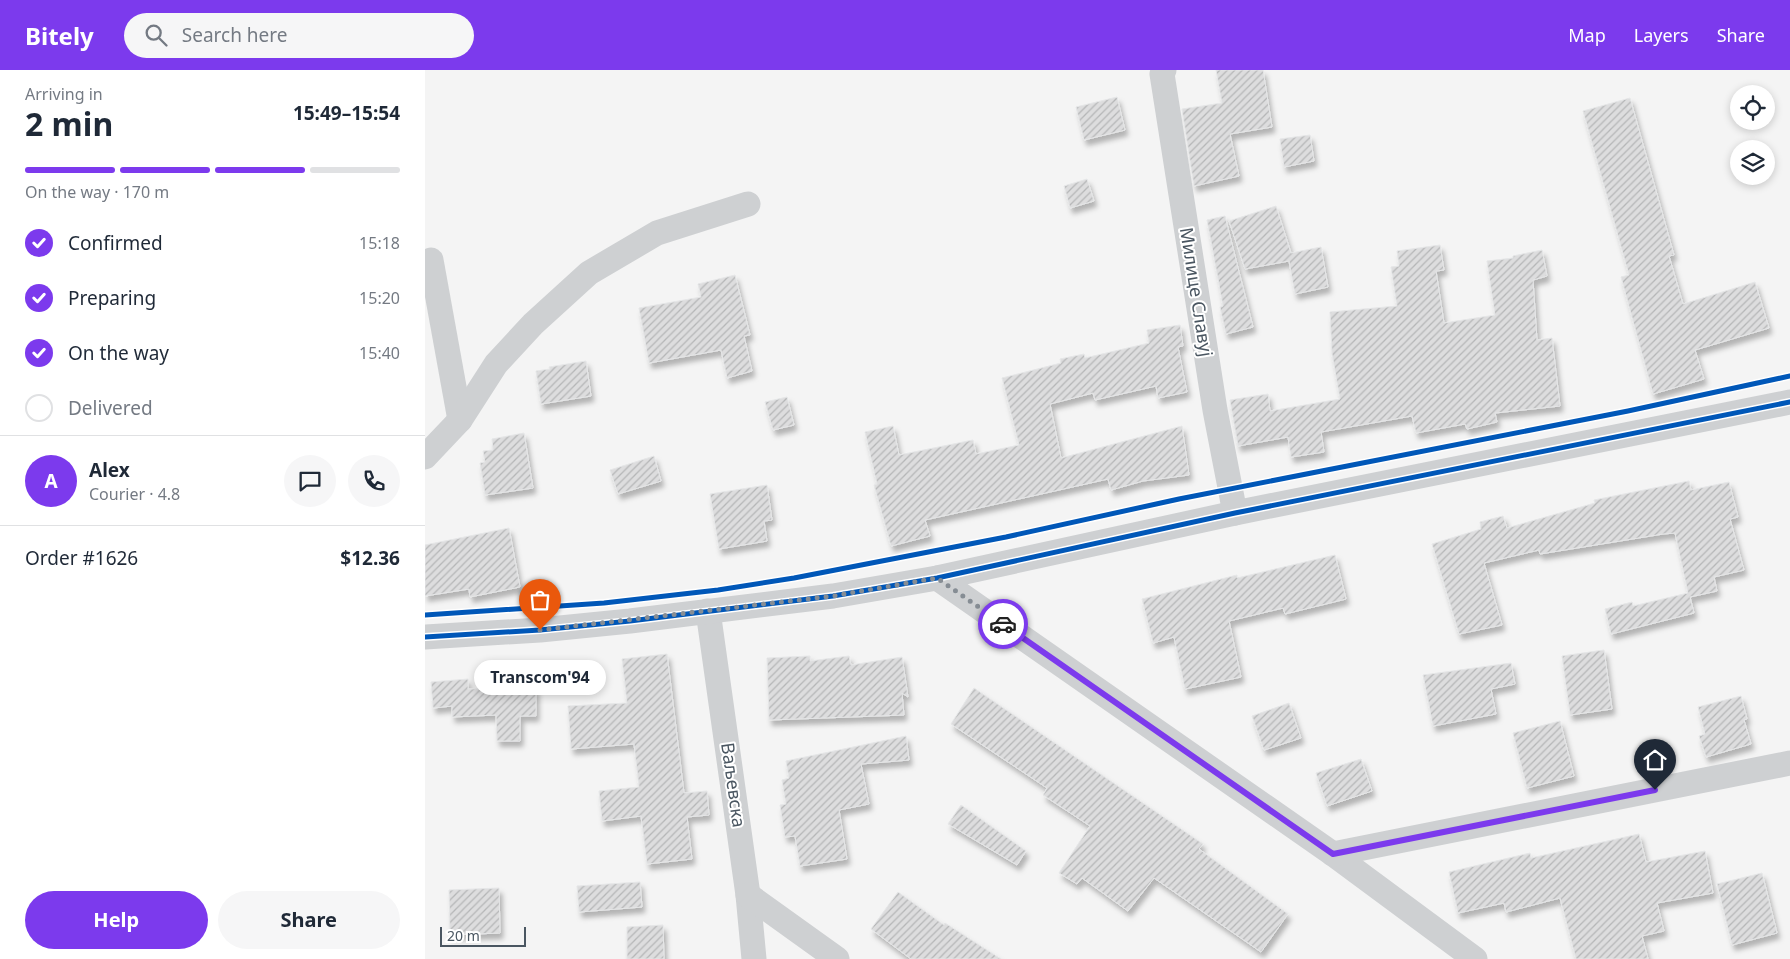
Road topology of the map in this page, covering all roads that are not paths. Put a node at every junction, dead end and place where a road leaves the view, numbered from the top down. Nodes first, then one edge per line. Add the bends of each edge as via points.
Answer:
1 (1164, 70) edge
2 (748, 204) dead end
3 (431, 260) dead end
4 (1790, 402) edge
5 (460, 420) junction
6 (425, 458) edge
7 (1235, 513) junction
8 (937, 578) junction
9 (708, 611) junction
10 (425, 638) edge
11 (1790, 763) edge
12 (1333, 854) junction
13 (748, 895) junction
14 (754, 959) edge
15 (837, 959) edge
16 (1475, 959) edge

1 - 7 street, Милице Славуј via 1162,74 1215,410
2 - 5 street via 657,233 589,273 533,324 496,364
3 - 5 street
4 - 7 street
5 - 6 street
7 - 8 street
8 - 9 street via 833,596
8 - 12 street
9 - 10 street via 540,630
9 - 13 street, Ваљевска
11 - 12 street
12 - 16 street
13 - 14 street, Ваљевска
13 - 15 street

